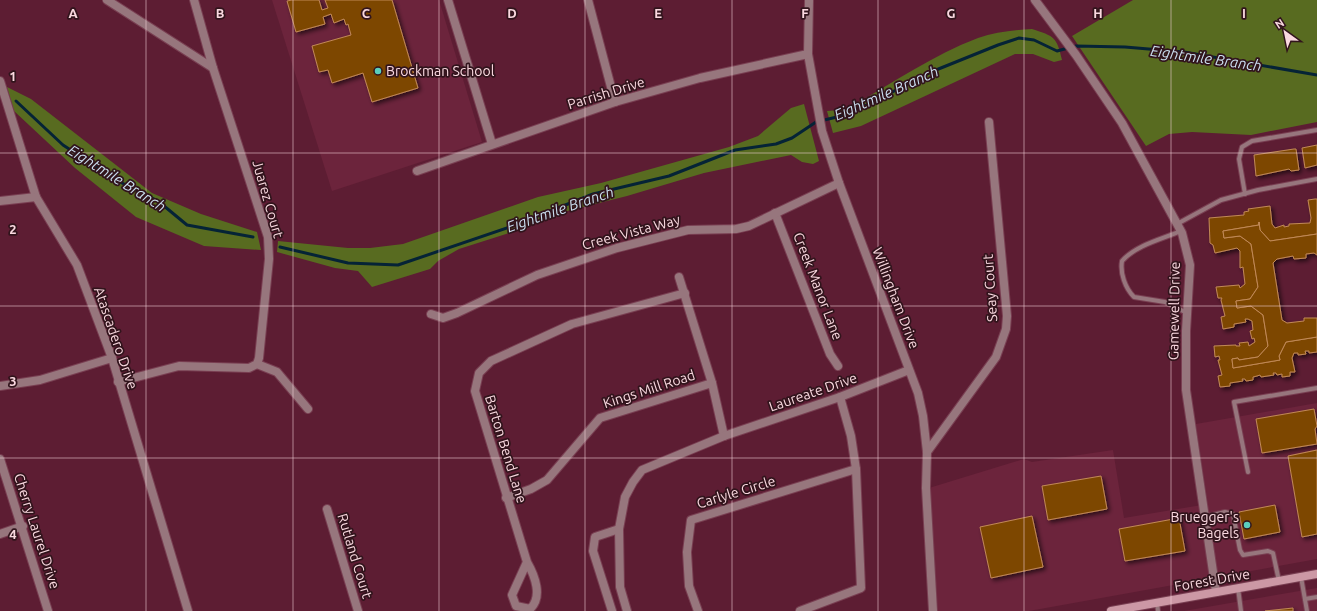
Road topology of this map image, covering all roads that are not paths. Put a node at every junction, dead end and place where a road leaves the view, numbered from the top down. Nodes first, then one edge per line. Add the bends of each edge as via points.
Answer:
1 (107, 0) edge
2 (194, 0) edge
3 (448, 0) edge
4 (588, 0) edge
5 (809, 0) edge
6 (1035, 0) edge
7 (808, 54) junction
8 (213, 68) junction
9 (0, 84) edge
10 (615, 102) junction
11 (988, 122) dead end
12 (1317, 130) edge
13 (492, 144) junction
14 (417, 171) dead end
15 (1317, 179) edge
16 (839, 183) junction
17 (1245, 194) junction
18 (36, 197) junction
19 (0, 201) edge
20 (775, 213) junction
21 (1179, 227) junction
22 (679, 277) dead end
23 (685, 293) junction
24 (1187, 313) junction
25 (431, 314) dead end
26 (112, 358) junction
27 (257, 364) junction
28 (838, 366) dead end
29 (910, 370) junction
30 (118, 382) junction
31 (712, 383) junction
32 (0, 386) edge
33 (1317, 388) edge
34 (840, 397) junction
35 (308, 409) dead end
36 (724, 436) junction
37 (927, 452) junction
38 (0, 459) edge
39 (856, 469) junction
40 (1248, 472) dead end
41 (506, 498) junction
42 (327, 509) dead end
43 (1205, 517) junction
44 (23, 526) junction
45 (619, 528) junction
46 (0, 534) edge
47 (527, 562) junction
48 (1317, 574) edge
49 (1301, 577) junction
50 (1280, 581) junction
51 (1238, 588) junction
52 (1216, 592) junction
53 (1317, 597) edge
54 (1305, 599) junction
55 (1157, 607) edge
56 (48, 611) edge
57 (188, 611) edge
58 (358, 611) edge
59 (612, 611) edge
60 (627, 611) edge
61 (698, 611) edge
62 (800, 611) edge
63 (933, 611) edge
64 (1114, 611) edge
65 (1241, 611) edge
66 (1307, 611) edge

1 - 8 street
2 - 8 street, Juarez Court
3 - 13 street
4 - 10 street
5 - 7 street, Willingham Drive
6 - 21 street, Gamewell Drive via 1122,123
7 - 10 street, Parrish Drive via 700,78
7 - 16 street, Willingham Drive via 822,131
8 - 27 street, Juarez Court via 269,244
9 - 18 street, Atascadero Drive
10 - 13 street, Parrish Drive
11 - 37 street, Seay Court via 1007,316 1006,329 996,357
12 - 17 lane via 1252,141 1242,147 1239,159
13 - 14 street, Parrish Drive
15 - 17 lane
16 - 20 street, Creek Vista Way
16 - 29 street, Willingham Drive
17 - 21 lane via 1220,200
18 - 19 street
18 - 26 street, Atascadero Drive via 77,265
20 - 25 street, Creek Vista Way via 736,229 688,230 617,248 537,275 443,318
20 - 28 street, Creek Manor Lane via 830,354
21 - 24 street, Gamewell Drive via 1190,265
21 - 24 lane via 1132,253 1122,261 1121,267 1127,288 1134,297 1165,302
22 - 23 street
23 - 31 street
23 - 41 street, Barton Bend Lane via 572,324 491,361 479,373 475,391
24 - 43 street, Gamewell Drive via 1186,390
26 - 30 street, Atascadero Drive
26 - 32 street via 40,380
27 - 30 street via 249,368 179,366
27 - 35 street via 277,372
29 - 34 street, Laureate Drive
29 - 37 street, Willingham Drive via 921,404
30 - 57 street, Atascadero Drive
31 - 36 street
31 - 41 street, Kings Mill Road via 600,418 547,480
33 - 40 lane via 1234,402
34 - 36 street, Laureate Drive
34 - 39 street via 851,436
36 - 45 street, Laureate Drive via 642,470 625,496
37 - 63 street, Willingham Drive via 926,488
38 - 44 street, Cherry Laurel Drive
39 - 61 street, Carlyle Circle via 691,520 687,552 689,586
39 - 62 street via 861,588
41 - 47 street, Barton Bend Lane
42 - 58 street, Rutland Court
43 - 50 lane via 1225,512 1233,514 1243,555 1268,551 1273,553
43 - 52 street, Gamewell Drive
44 - 46 street
44 - 56 street, Cherry Laurel Drive
45 - 59 street via 595,537 592,551
45 - 60 street, Laureate Drive via 620,587
47 - 47 street, Barton Bend Lane via 512,595 516,606 530,609 535,604 537,596 532,571
48 - 49 main road, Forest Drive
49 - 50 main road, Forest Drive
49 - 54 lane
50 - 51 main road, Forest Drive
51 - 52 main road, Forest Drive
51 - 65 lane
52 - 55 main road, Forest Drive
53 - 54 lane
54 - 66 lane
55 - 64 main road, Forest Drive

